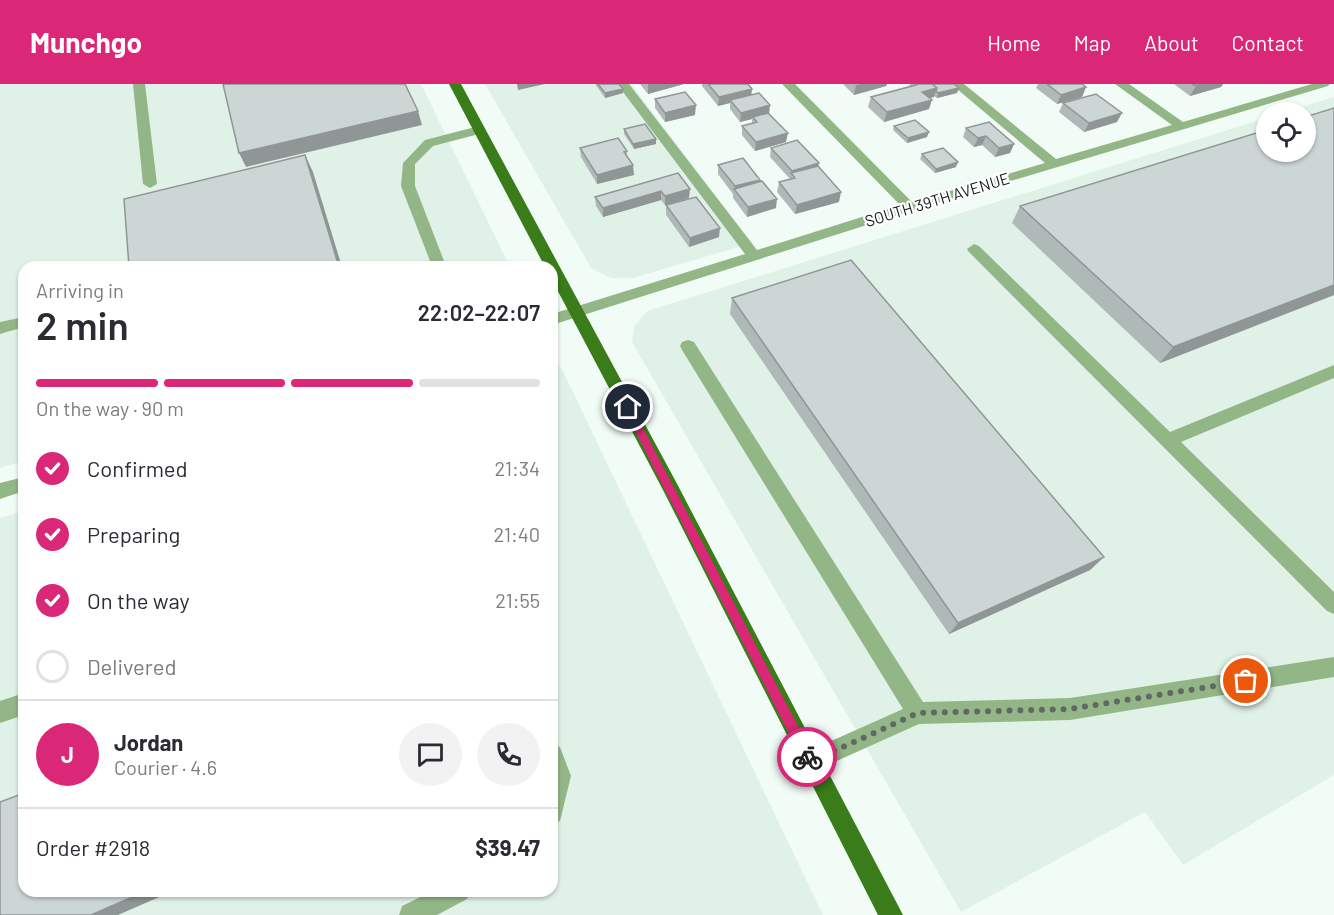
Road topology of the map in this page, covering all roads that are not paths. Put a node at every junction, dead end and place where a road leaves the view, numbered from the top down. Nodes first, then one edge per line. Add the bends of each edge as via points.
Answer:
1 (139, 84) edge
2 (455, 84) edge
3 (623, 84) edge
4 (788, 84) edge
5 (957, 84) edge
6 (1121, 84) edge
7 (1324, 84) edge
8 (1295, 87) edge
9 (1180, 125) junction
10 (479, 130) junction
11 (1053, 163) junction
12 (150, 184) dead end
13 (909, 207) junction
14 (974, 249) dead end
15 (754, 256) junction
16 (437, 261) edge
17 (550, 261) edge
18 (558, 277) edge
19 (577, 312) junction
20 (558, 318) edge
21 (18, 324) edge
22 (0, 328) edge
23 (688, 346) dead end
24 (1334, 371) edge
25 (1166, 441) junction
26 (18, 486) edge
27 (0, 491) edge
28 (1334, 605) edge
29 (1334, 667) edge
30 (18, 706) edge
31 (0, 712) edge
32 (918, 713) junction
33 (810, 762) junction
34 (558, 771) edge
35 (558, 785) edge
36 (447, 897) edge
37 (411, 915) edge
38 (891, 915) edge

1 - 12 street
2 - 10 main road
3 - 15 street
4 - 13 street
5 - 11 street
6 - 9 street
7 - 8 street, SOUTH 39TH AVENUE
8 - 9 street, SOUTH 39TH AVENUE
9 - 11 street, SOUTH 39TH AVENUE
10 - 16 street via 429,143 409,163 408,186
10 - 17 main road
11 - 13 street, SOUTH 39TH AVENUE
13 - 15 street, SOUTH 39TH AVENUE
14 - 25 street
15 - 19 street, SOUTH 39TH AVENUE
18 - 19 main road
19 - 20 street, SOUTH 39TH AVENUE
19 - 33 main road
21 - 22 street
23 - 32 street
24 - 25 street
25 - 28 street
26 - 27 street
29 - 32 street via 1070,709
30 - 31 street
32 - 33 street
33 - 38 main road
34 - 35 street
36 - 37 street

